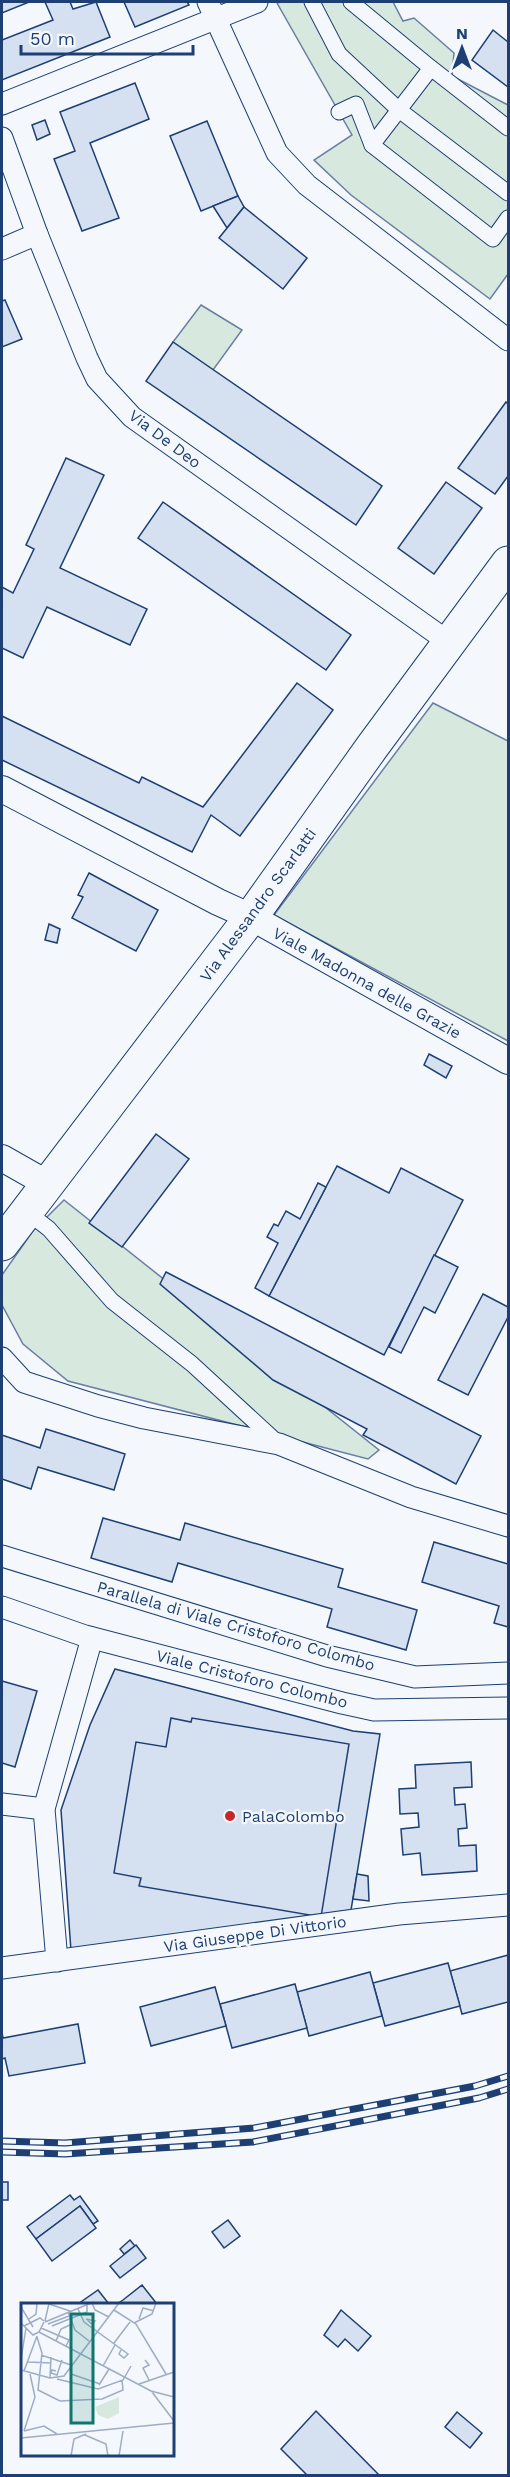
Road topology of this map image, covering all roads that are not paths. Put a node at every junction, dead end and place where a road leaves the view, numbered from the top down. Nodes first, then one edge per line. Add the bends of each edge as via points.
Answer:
1 (257, 2) edge
2 (312, 2) edge
3 (351, 2) edge
4 (211, 10) edge
5 (431, 68) junction
6 (2, 104) edge
7 (399, 110) junction
8 (339, 112) dead end
9 (508, 128) edge
10 (2, 138) edge
11 (372, 145) junction
12 (508, 193) edge
13 (508, 218) edge
14 (37, 234) junction
15 (2, 249) edge
16 (508, 340) edge
17 (508, 563) edge
18 (450, 643) junction
19 (2, 789) edge
20 (251, 917) junction
21 (508, 1061) edge
22 (2, 1158) edge
23 (46, 1183) junction
24 (26, 1211) junction
25 (2, 1244) edge
26 (2, 1358) edge
27 (279, 1444) junction
28 (508, 1526) edge
29 (2, 1556) edge
30 (2, 1607) edge
31 (92, 1638) junction
32 (508, 1673) edge
33 (508, 1708) edge
34 (2, 1804) edge
35 (44, 1809) junction
36 (508, 1905) edge
37 (57, 1961) junction
38 (2, 1968) edge

1 - 4 street
2 - 7 street via 339,54
3 - 5 street
4 - 6 street
4 - 16 street via 277,153 307,185
5 - 7 street
5 - 9 street
7 - 11 street
7 - 12 street
8 - 11 street via 356,104
10 - 14 street, Via De Deo
11 - 13 street via 493,239
14 - 15 street
14 - 18 street, Via De Deo via 97,379 132,417
17 - 18 main road, Via Alessandro Scarlatti
18 - 20 main road, Via Alessandro Scarlatti
19 - 20 street, Viale Madonna delle Grazie
20 - 21 street, Viale Madonna delle Grazie
20 - 23 main road, Via Alessandro Scarlatti
22 - 23 street
23 - 24 main road, Via Alessandro Scarlatti
24 - 25 main road, Via Alessandro Scarlatti
24 - 27 street via 49,1229 112,1300 192,1364
26 - 27 street via 24,1382 98,1406
27 - 28 street via 411,1497
29 - 32 street, Parallela di Viale Cristoforo Colombo via 327,1656 415,1677
30 - 31 street, Viale Cristoforo Colombo
31 - 33 street, Viale Cristoforo Colombo via 374,1710
31 - 35 street
34 - 35 street
35 - 37 street
36 - 37 street, Via Giuseppe Di Vittorio via 399,1914
37 - 38 street, Via Giuseppe Di Vittorio

